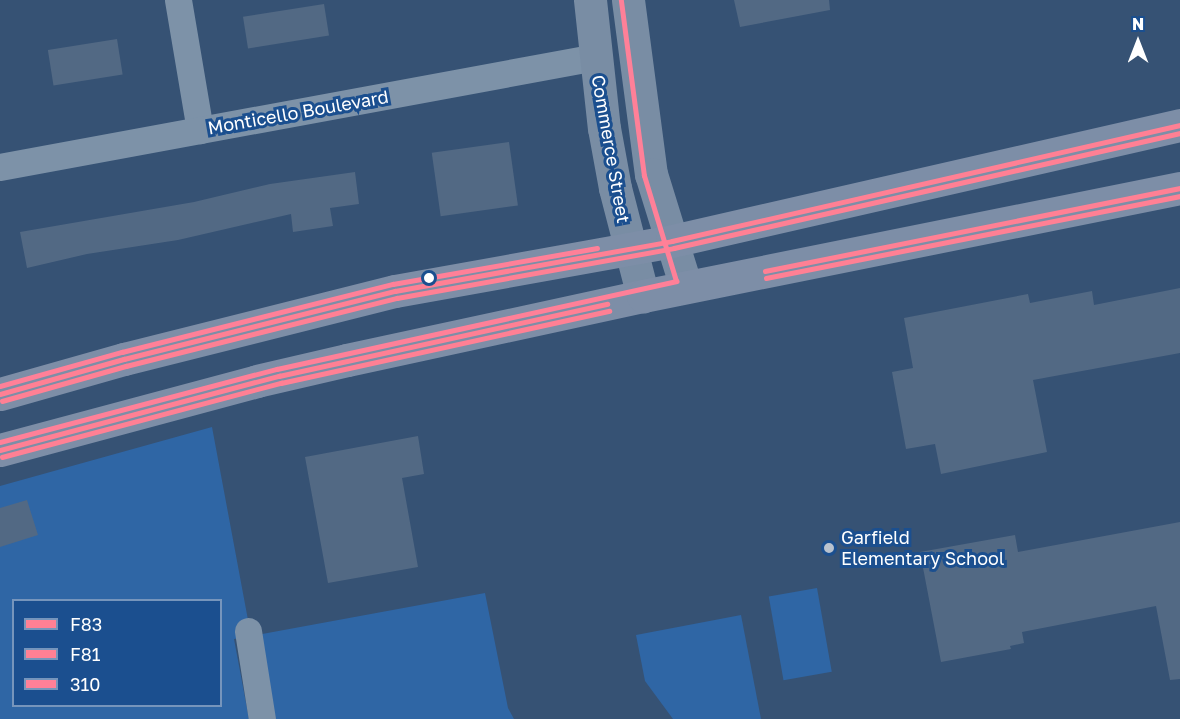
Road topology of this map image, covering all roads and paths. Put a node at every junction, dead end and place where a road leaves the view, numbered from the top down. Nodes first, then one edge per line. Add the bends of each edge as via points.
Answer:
1 (178, 0) edge
2 (590, 0) edge
3 (628, 0) edge
4 (596, 57) junction
5 (1180, 125) edge
6 (200, 130) junction
7 (0, 167) edge
8 (1180, 188) edge
9 (672, 241) junction
10 (630, 250) junction
11 (686, 287) junction
12 (643, 296) junction
13 (0, 394) edge
14 (0, 450) edge
15 (248, 631) dead end
16 (262, 719) edge

1 - 6 street
2 - 4 street, Commerce Street
3 - 9 street, Commerce Street via 651,174
4 - 6 street, Monticello Boulevard
4 - 10 street, Commerce Street via 604,128
5 - 9 main road
6 - 7 street, Monticello Boulevard
8 - 11 main road
9 - 10 main road
9 - 11 street, Commerce Street
10 - 12 street, Commerce Street
10 - 13 main road via 395,291
11 - 12 main road
12 - 14 main road via 279,376
15 - 16 street

